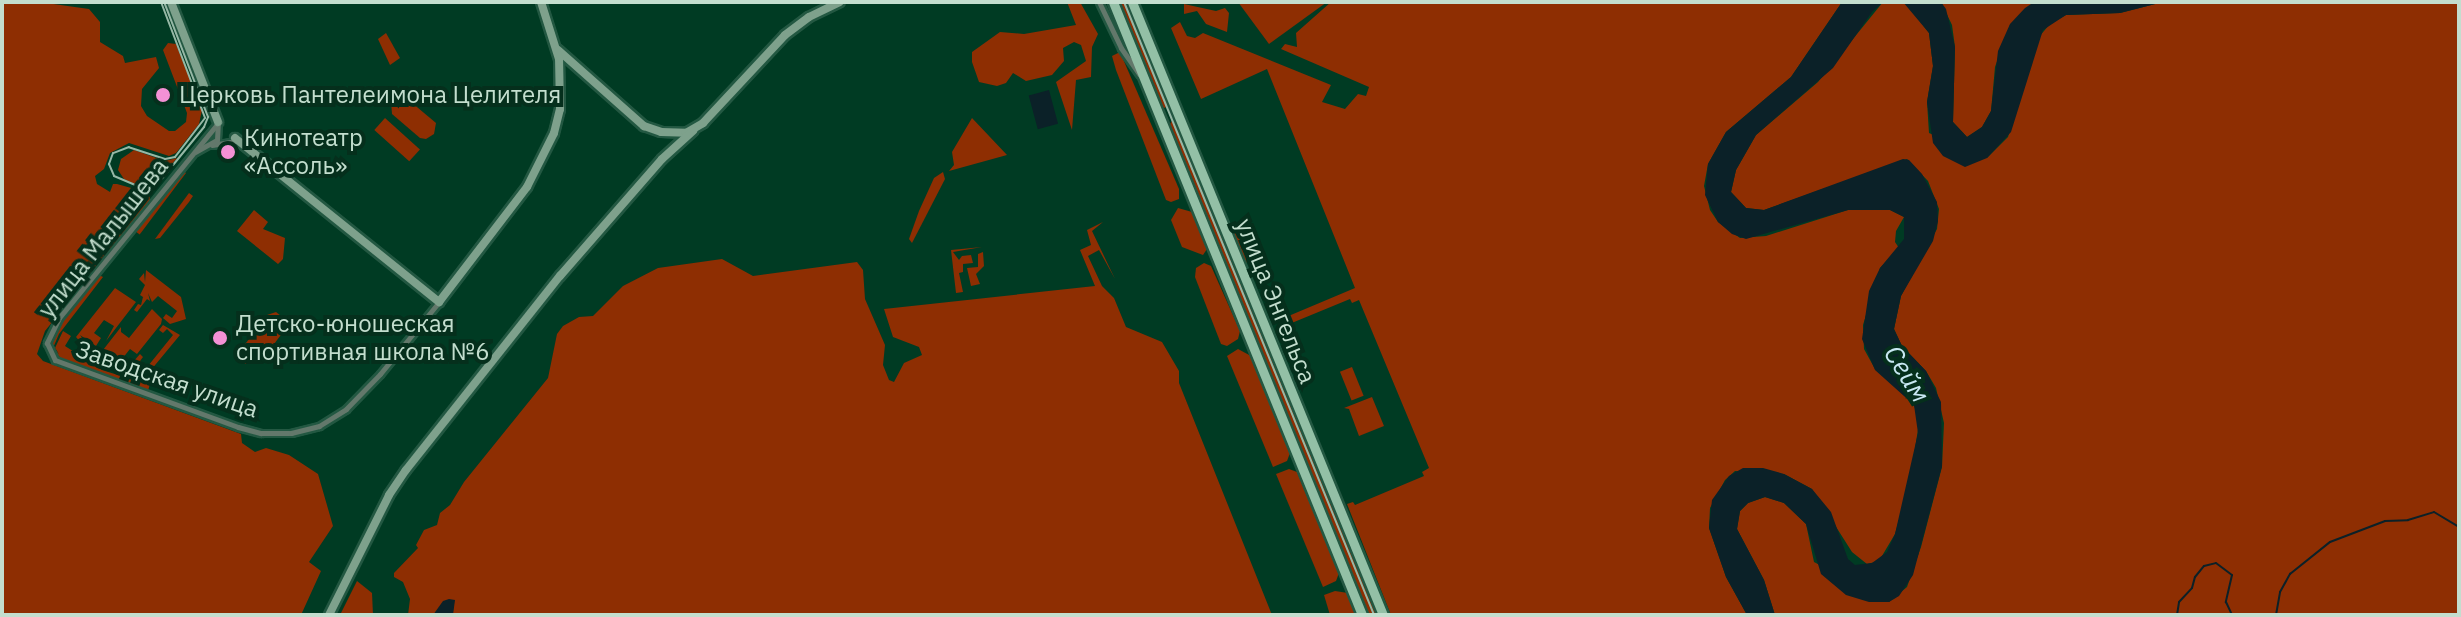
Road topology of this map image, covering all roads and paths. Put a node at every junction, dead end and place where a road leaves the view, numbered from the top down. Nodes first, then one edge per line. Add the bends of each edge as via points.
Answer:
1 (171, 2) edge
2 (541, 2) edge
3 (840, 2) edge
4 (1099, 2) edge
5 (1113, 2) edge
6 (1132, 2) edge
7 (557, 48) junction
8 (572, 64) junction
9 (560, 72) junction
10 (1145, 81) junction
11 (1169, 94) junction
12 (1152, 100) junction
13 (218, 122) junction
14 (1183, 127) junction
15 (693, 131) junction
16 (1166, 136) junction
17 (236, 140) junction
18 (208, 147) junction
19 (194, 153) junction
20 (439, 302) junction
21 (47, 348) joint
22 (329, 615) edge
23 (1362, 615) edge
24 (1383, 615) edge

1 - 13 street
2 - 7 street, Заводская улица
3 - 15 street via 785,35
4 - 10 street via 1121,49
5 - 10 main road, улица Энгельса
6 - 11 main road, улица Энгельса
7 - 8 street, Заводская улица
7 - 9 street, Заводская улица
8 - 9 street via 563,65
8 - 15 street via 644,126
9 - 20 street, Заводская улица via 560,109 544,160
10 - 12 main road, улица Энгельса
11 - 12 main road via 1166,112
11 - 14 main road, улица Энгельса
12 - 16 main road, улица Энгельса
13 - 17 street
13 - 18 street via 220,134
13 - 19 street, улица Малышева
14 - 16 main road via 1170,118 1164,125
14 - 24 main road, улица Энгельса
15 - 22 street via 560,276 406,470
16 - 23 main road, улица Энгельса
17 - 18 street, улица Малышева
17 - 20 street
18 - 19 street, улица Малышева
19 - 21 street, улица Малышева via 59,318
20 - 21 street, Заводская улица via 346,409 319,426 291,433 261,433 217,419 61,363

